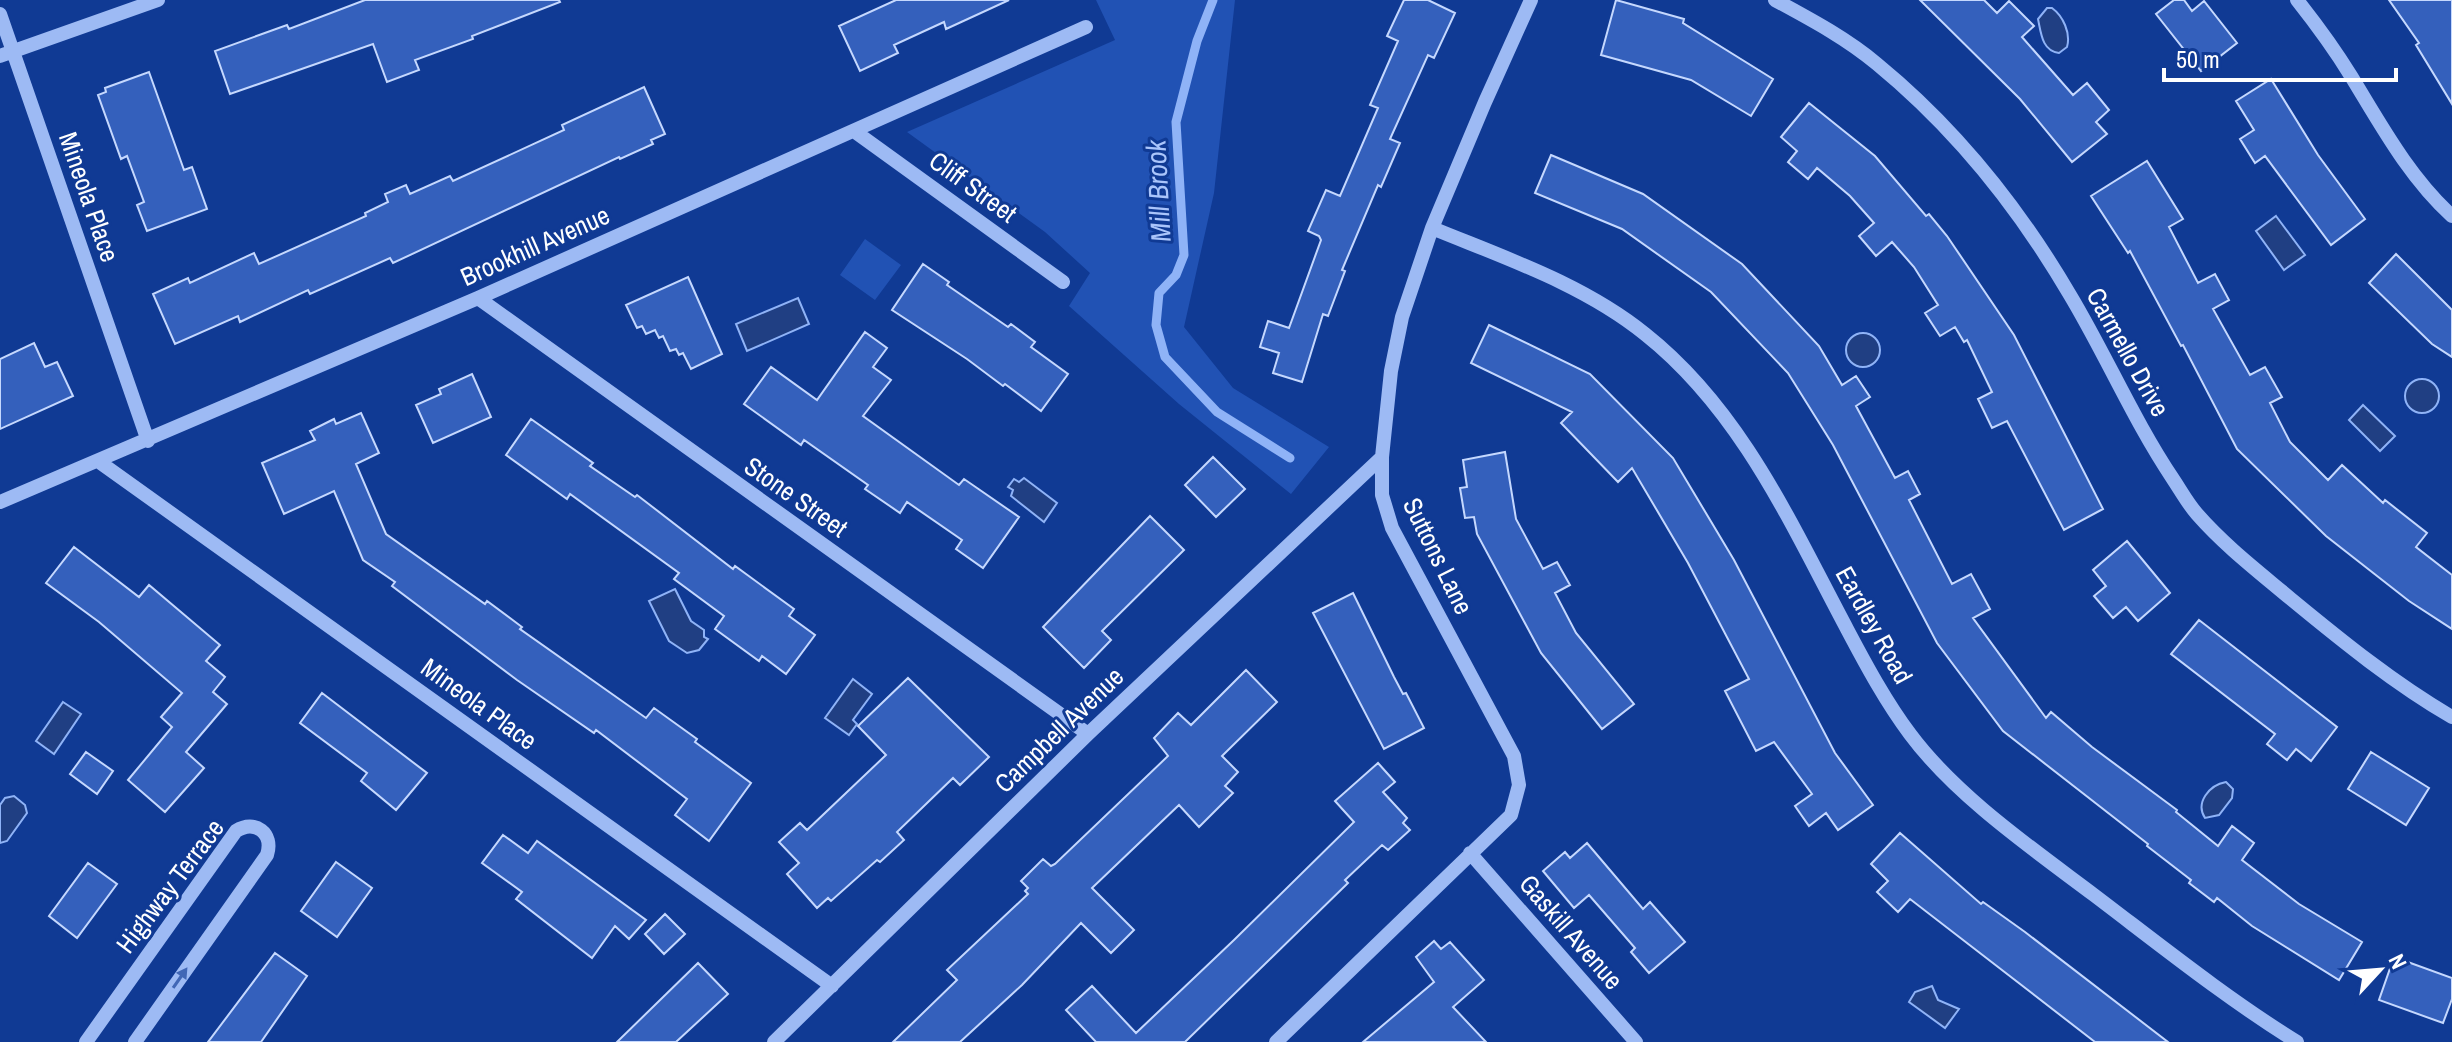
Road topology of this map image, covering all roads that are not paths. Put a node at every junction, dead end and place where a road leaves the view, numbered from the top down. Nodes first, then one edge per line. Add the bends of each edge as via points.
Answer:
1 (158, 0) edge
2 (1531, 0) edge
3 (1775, 0) edge
4 (2297, 0) edge
5 (0, 14) edge
6 (1086, 27) dead end
7 (7, 53) edge
8 (854, 131) junction
9 (2452, 216) edge
10 (1432, 228) junction
11 (1063, 282) dead end
12 (478, 298) junction
13 (148, 441) junction
14 (1382, 457) junction
15 (98, 461) junction
16 (0, 502) edge
17 (2452, 717) edge
18 (1088, 734) junction
19 (1470, 853) junction
20 (832, 986) junction
21 (86, 1042) edge
22 (135, 1042) edge
23 (774, 1042) edge
24 (1276, 1042) edge
25 (1636, 1042) edge
26 (2297, 1042) edge

1 - 7 street
2 - 10 street, Suttons Lane
3 - 17 street, Carmello Drive via 1876,63 1992,180 2070,294 2158,457 2195,513 2231,550 2327,629
4 - 9 street via 2397,151
5 - 7 street, Mineola Place
6 - 8 street, Brookhill Avenue
7 - 13 street, Mineola Place
8 - 11 street, Cliff Street
8 - 12 street, Brookhill Avenue
10 - 14 street, Suttons Lane via 1402,317
10 - 26 street, Eardley Road via 1581,291 1645,334 1713,398 1752,455 1910,735 1964,792 2016,836 2248,1012
12 - 13 street, Brookhill Avenue
12 - 18 street, Stone Street
13 - 15 street, Brookhill Avenue
14 - 18 street, Campbell Avenue
14 - 19 street, Suttons Lane via 1382,495 1392,528 1514,756 1519,785 1511,815
15 - 16 street, Brookhill Avenue
15 - 20 street, Mineola Place
18 - 20 street, Campbell Avenue
19 - 24 street, Suttons Lane
19 - 25 street, Gaskill Avenue
20 - 23 street, Campbell Avenue
22 -> 21 street, Highway Terrace via 267,855 269,840 258,827 236,831

